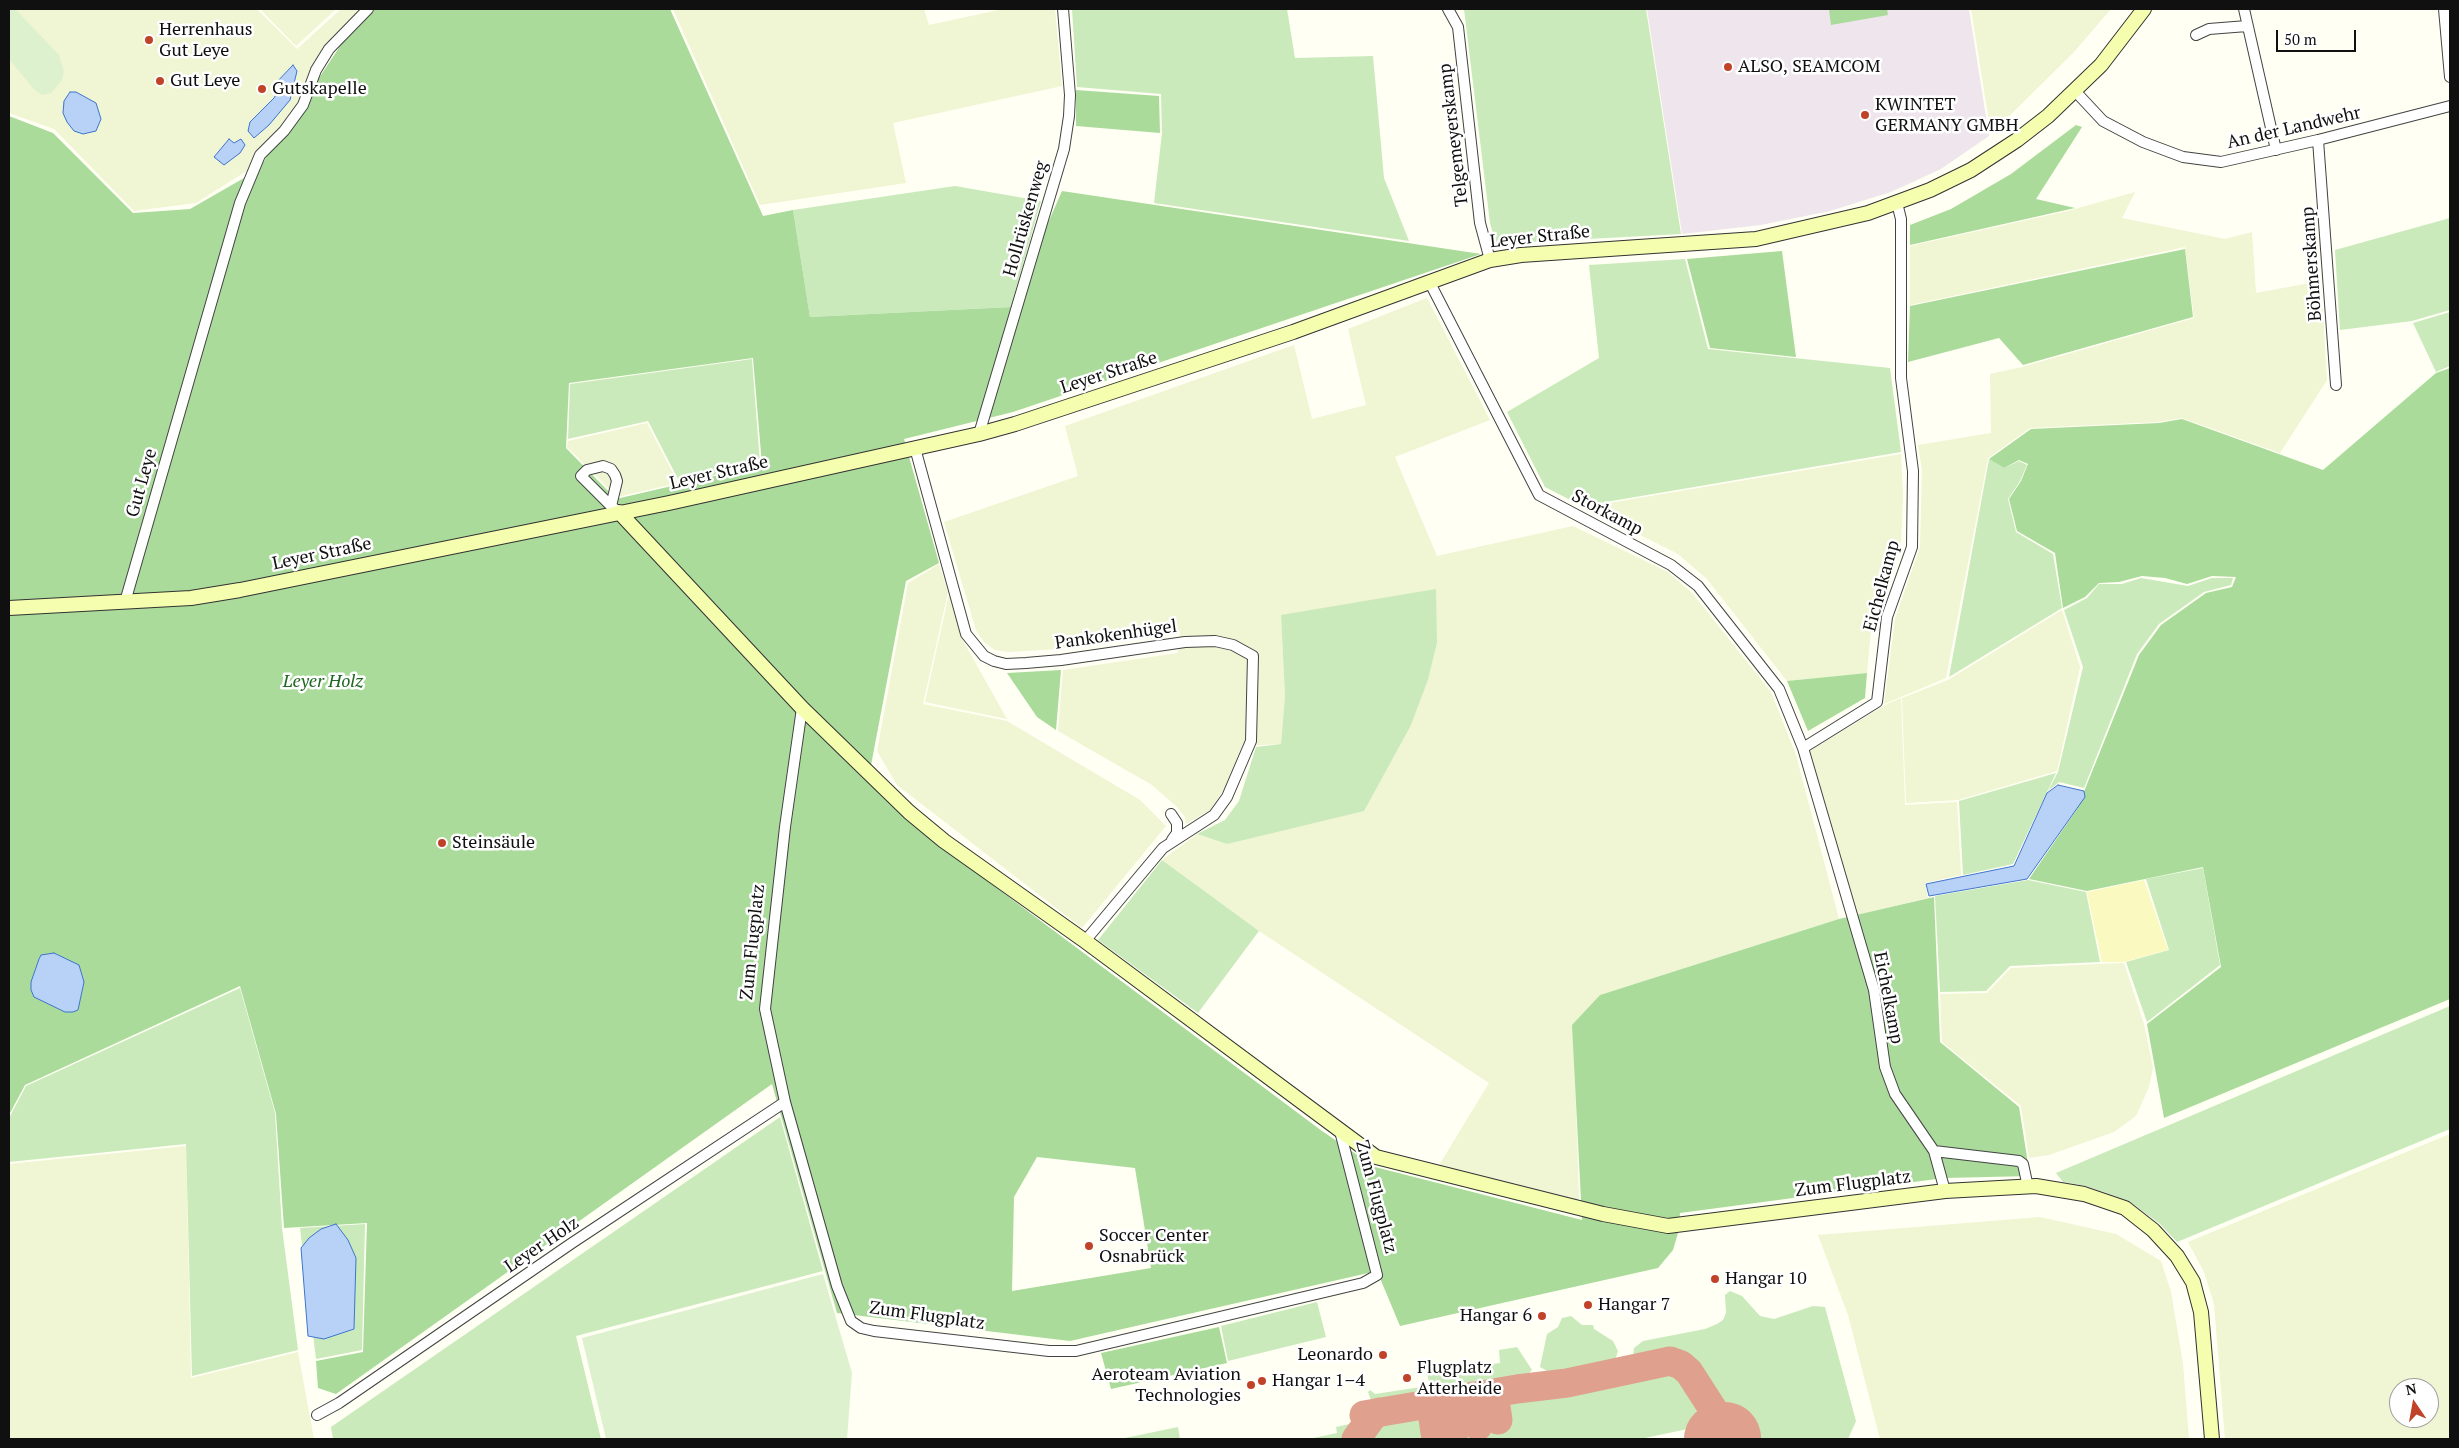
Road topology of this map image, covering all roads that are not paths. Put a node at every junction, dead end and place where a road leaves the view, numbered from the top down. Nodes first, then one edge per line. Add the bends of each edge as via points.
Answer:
1 (368, 9) edge
2 (1064, 9) edge
3 (1448, 9) edge
4 (2144, 9) edge
5 (2244, 9) edge
6 (2444, 9) edge
7 (2247, 26) junction
8 (2196, 35) dead end
9 (2450, 77) edge
10 (2075, 91) junction
11 (2450, 106) edge
12 (2318, 140) junction
13 (2276, 150) junction
14 (1897, 204) junction
15 (1490, 260) junction
16 (1429, 281) junction
17 (2336, 385) dead end
18 (979, 434) junction
19 (915, 448) junction
20 (615, 509) junction
21 (127, 595) dead end
22 (9, 608) edge
23 (802, 708) junction
24 (1803, 748) junction
25 (1172, 814) dead end
26 (1171, 842) junction
27 (1085, 941) junction
28 (785, 1102) junction
29 (1340, 1131) junction
30 (1934, 1151) junction
31 (2028, 1187) junction
32 (1945, 1191) junction
33 (317, 1415) dead end
34 (2212, 1439) edge

1 - 21 street, Gut Leye via 329,49 316,70 303,105 284,131 260,155 240,204
2 - 18 street, Hollrüskenweg via 1070,95 1064,148
3 - 15 street, Telgemeyerskamp via 1458,27 1480,223
4 - 10 street, Leyer Straße via 2101,65
5 - 7 street
6 - 9 street
7 - 8 street via 2209,29
7 - 13 street
10 - 13 street, An der Landwehr via 2103,121 2142,142 2183,157 2220,162
10 - 14 street, Leyer Straße via 2017,140 1971,170
11 - 12 street, An der Landwehr
12 - 13 street, An der Landwehr
12 - 17 street, Böhmerskamp
14 - 15 street, Leyer Straße via 1833,223 1756,239 1520,255
14 - 24 street, Eichelkamp via 1901,219 1901,378 1913,471 1912,547 1887,617 1877,702
15 - 16 street, Leyer Straße
16 - 18 street, Leyer Straße via 1294,332
16 - 24 street, Storkamp via 1538,496 1671,565 1698,586 1779,689
18 - 19 street, Leyer Straße
19 - 20 street, Leyer Straße
19 - 26 street, Pankokenhügel via 966,634 984,656 1006,664 1026,663 1215,641 1233,645 1253,656 1251,741 1228,797 1199,827
20 - 22 street, Leyer Straße via 240,590 191,598
20 - 23 street, Zum Flugplatz
23 - 27 street, Zum Flugplatz via 909,812 944,841
23 - 28 street, Zum Flugplatz via 764,1009
24 - 30 street, Eichelkamp via 1874,990 1885,1067 1895,1094
25 - 26 street via 1177,823 1177,833
26 - 27 street, Pankokenhügel
27 - 29 street, Zum Flugplatz
28 - 29 street, Zum Flugplatz via 837,1286 851,1321 874,1331 1049,1351 1076,1351 1363,1283 1377,1275
28 - 33 street, Leyer Holz
29 - 32 street, Zum Flugplatz via 1376,1157 1603,1214 1668,1226
30 - 31 street via 2019,1161 2023,1164
30 - 32 street, Eichelkamp
31 - 32 street, Zum Flugplatz
31 - 34 street, Zum Flugplatz via 2084,1194 2125,1208 2153,1230 2177,1256 2193,1282 2201,1312

